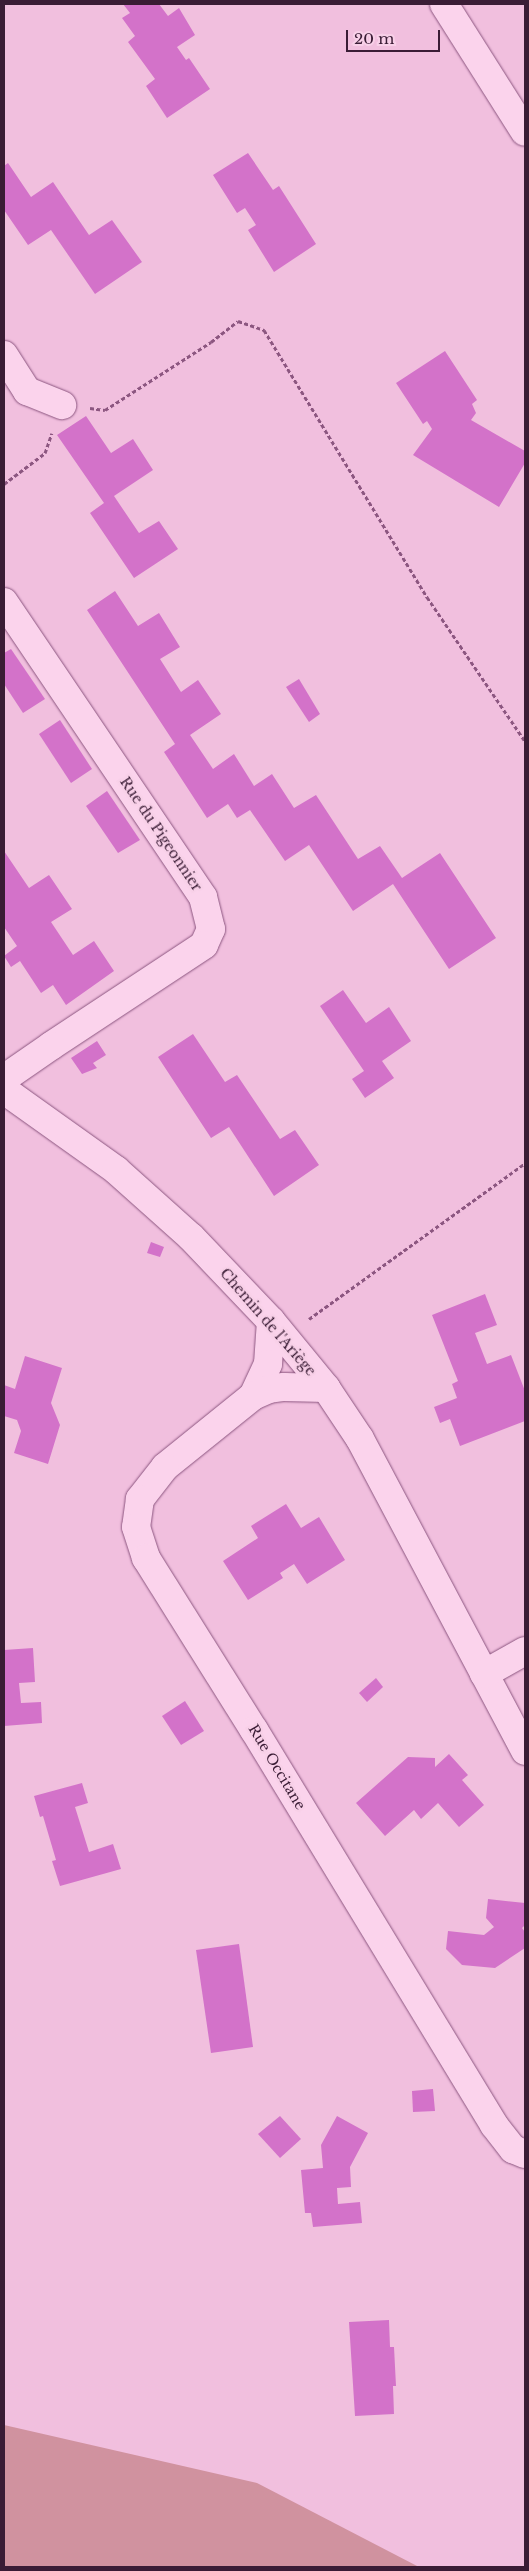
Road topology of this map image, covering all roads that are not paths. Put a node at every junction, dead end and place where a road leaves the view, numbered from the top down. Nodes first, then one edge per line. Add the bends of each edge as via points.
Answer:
1 (444, 4) edge
2 (525, 132) edge
3 (4, 355) edge
4 (62, 405) dead end
5 (4, 602) edge
6 (4, 1084) edge
7 (4, 1090) edge
8 (279, 1330) junction
9 (326, 1388) junction
10 (253, 1396) junction
11 (525, 1651) edge
12 (484, 1674) junction
13 (525, 1751) edge
14 (525, 2154) edge

1 - 2 street
3 - 4 street via 28,391
5 - 6 street, Rue du Pigeonnier via 203,897 211,929 204,945 9,1075
7 - 8 street, Chemin de l'Ariège via 116,1170 191,1236
8 - 9 street, Chemin de l'Ariège
8 - 10 street, Rue Occitane
9 - 10 street, Rue Occitane via 284,1387
9 - 12 street, Chemin de l'Ariège via 360,1439
10 - 14 street, Rue Occitane via 165,1467 140,1499 136,1527 146,1558 494,2125 513,2149
11 - 12 street
12 - 13 street, Chemin de l'Ariège

